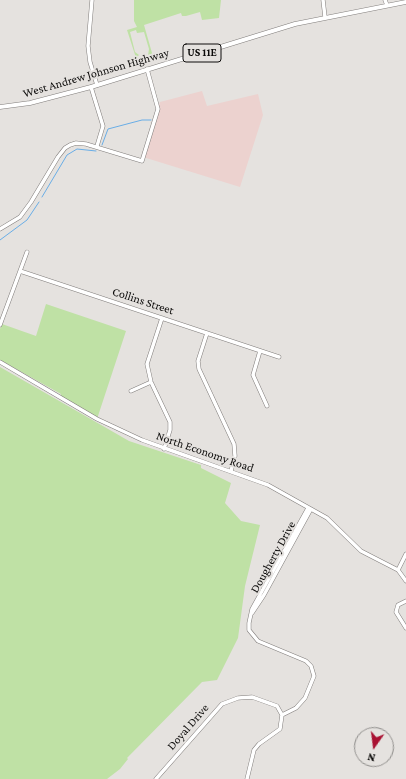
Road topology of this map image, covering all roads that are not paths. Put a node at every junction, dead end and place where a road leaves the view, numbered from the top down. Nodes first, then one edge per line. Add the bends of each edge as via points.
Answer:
1 (92, 0) edge
2 (323, 0) edge
3 (386, 2) edge
4 (406, 2) edge
5 (325, 17) junction
6 (147, 69) junction
7 (97, 85) junction
8 (91, 87) junction
9 (0, 108) edge
10 (97, 146) junction
11 (0, 229) edge
12 (27, 252) dead end
13 (20, 271) junction
14 (162, 318) junction
15 (0, 325) edge
16 (207, 333) junction
17 (260, 351) junction
18 (279, 357) dead end
19 (0, 362) edge
20 (151, 382) junction
21 (131, 391) dead end
22 (267, 406) dead end
23 (164, 449) junction
24 (231, 471) junction
25 (310, 509) junction
26 (406, 554) edge
27 (398, 570) junction
28 (406, 581) edge
29 (406, 601) edge
30 (406, 628) edge
31 (282, 715) junction
32 (156, 779) edge
33 (247, 779) edge

1 - 7 street via 88,46
2 - 5 street
3 - 4 main road, West Andrew Johnson Highway / US 11E
3 - 5 main road, West Andrew Johnson Highway / US 11E
5 - 6 main road, West Andrew Johnson Highway / US 11E
6 - 7 main road, West Andrew Johnson Highway / US 11E
6 - 10 street via 158,109 142,161
7 - 8 main road, West Andrew Johnson Highway / US 11E
8 - 9 main road, West Andrew Johnson Highway / US 11E via 30,104
8 - 10 street via 103,126
10 - 11 street via 76,143 65,148 20,217
12 - 13 street
13 - 14 street, Collins Street
13 - 15 street
14 - 16 street, Collins Street
14 - 20 street via 147,364
16 - 17 street, Collins Street
16 - 24 street via 198,362 199,369 234,444 235,456
17 - 18 street, Collins Street
17 - 22 street via 253,375
19 - 23 street, North Economy Road via 97,419
20 - 21 street
20 - 23 street via 170,422
23 - 24 street, North Economy Road
24 - 25 street, North Economy Road via 268,485
25 - 27 street, North Economy Road via 327,518 361,551
25 - 31 street, Dougherty Drive via 262,599 251,614 249,630 258,641 306,661 311,666 314,676 305,698 296,708
26 - 27 street
27 - 28 street
29 - 30 street via 398,605 396,612
31 - 32 street, Doyal Drive via 277,706 252,696 222,704
31 - 33 street via 280,729 258,744 254,750

